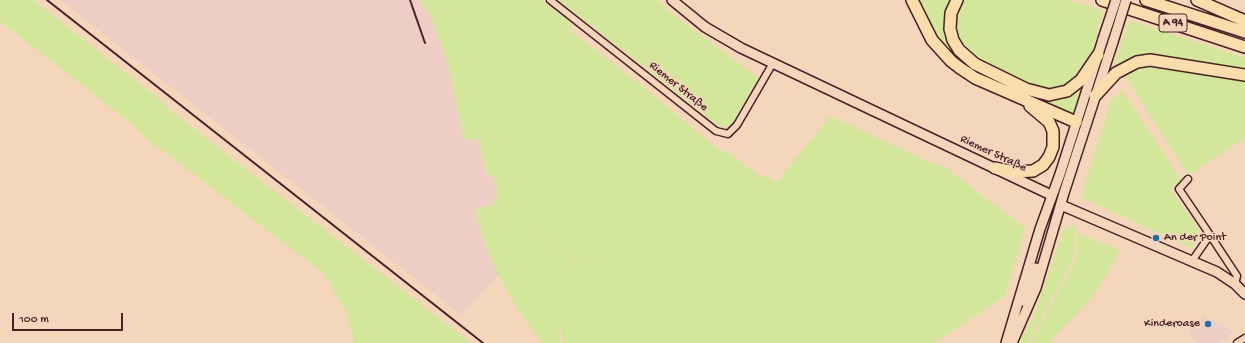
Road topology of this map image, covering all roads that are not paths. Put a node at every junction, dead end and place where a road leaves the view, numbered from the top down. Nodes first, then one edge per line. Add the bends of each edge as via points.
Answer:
1 (550, 0) edge
2 (672, 0) edge
3 (912, 0) edge
4 (957, 0) edge
5 (1102, 0) edge
6 (1116, 0) edge
7 (1126, 0) edge
8 (1146, 0) edge
9 (1196, 0) edge
10 (1245, 22) edge
11 (1245, 32) edge
12 (1245, 47) edge
13 (1098, 56) junction
14 (773, 63) junction
15 (1245, 75) edge
16 (1095, 96) junction
17 (1019, 97) junction
18 (1088, 117) junction
19 (1076, 122) junction
20 (995, 168) junction
21 (1069, 178) junction
22 (1188, 179) dead end
23 (1054, 193) junction
24 (1061, 205) junction
25 (1210, 235) junction
26 (1192, 262) junction
27 (1235, 284) junction
28 (1245, 294) edge
29 (1010, 329) junction
30 (1245, 338) edge
31 (1006, 343) edge
32 (1012, 343) edge
33 (1237, 343) edge

1 - 14 street, Riemer Straße via 716,131 728,134 737,125
2 - 14 street, Riemer Straße via 705,27 740,48
3 - 17 highway via 932,40 951,62 975,78
4 - 13 highway via 951,13 950,24 953,40 959,50 975,64 1026,89 1049,95 1067,91 1081,80
5 - 12 highway, A 94
6 - 13 street, bridge
7 - 16 street, bridge
8 - 11 highway, A 94
9 - 10 highway
13 - 19 street
14 - 20 street, Riemer Straße
15 - 16 highway via 1150,60 1137,62 1116,73
16 - 18 street
17 - 19 highway
17 - 20 highway via 1049,122 1053,131 1053,147 1047,160 1033,171 1014,172
18 - 19 street
18 - 21 street
19 - 23 street
20 - 23 street, Riemer Straße
21 - 23 street
21 - 24 street
22 - 25 street via 1179,189
23 - 24 street
23 - 29 street via 1023,280
24 - 26 street
24 - 29 street via 1055,209 1036,268
24 - 32 street via 1036,288
25 - 26 street
25 - 27 street via 1237,276
26 - 27 street via 1217,272
27 - 28 street
29 - 31 street
30 - 33 street

